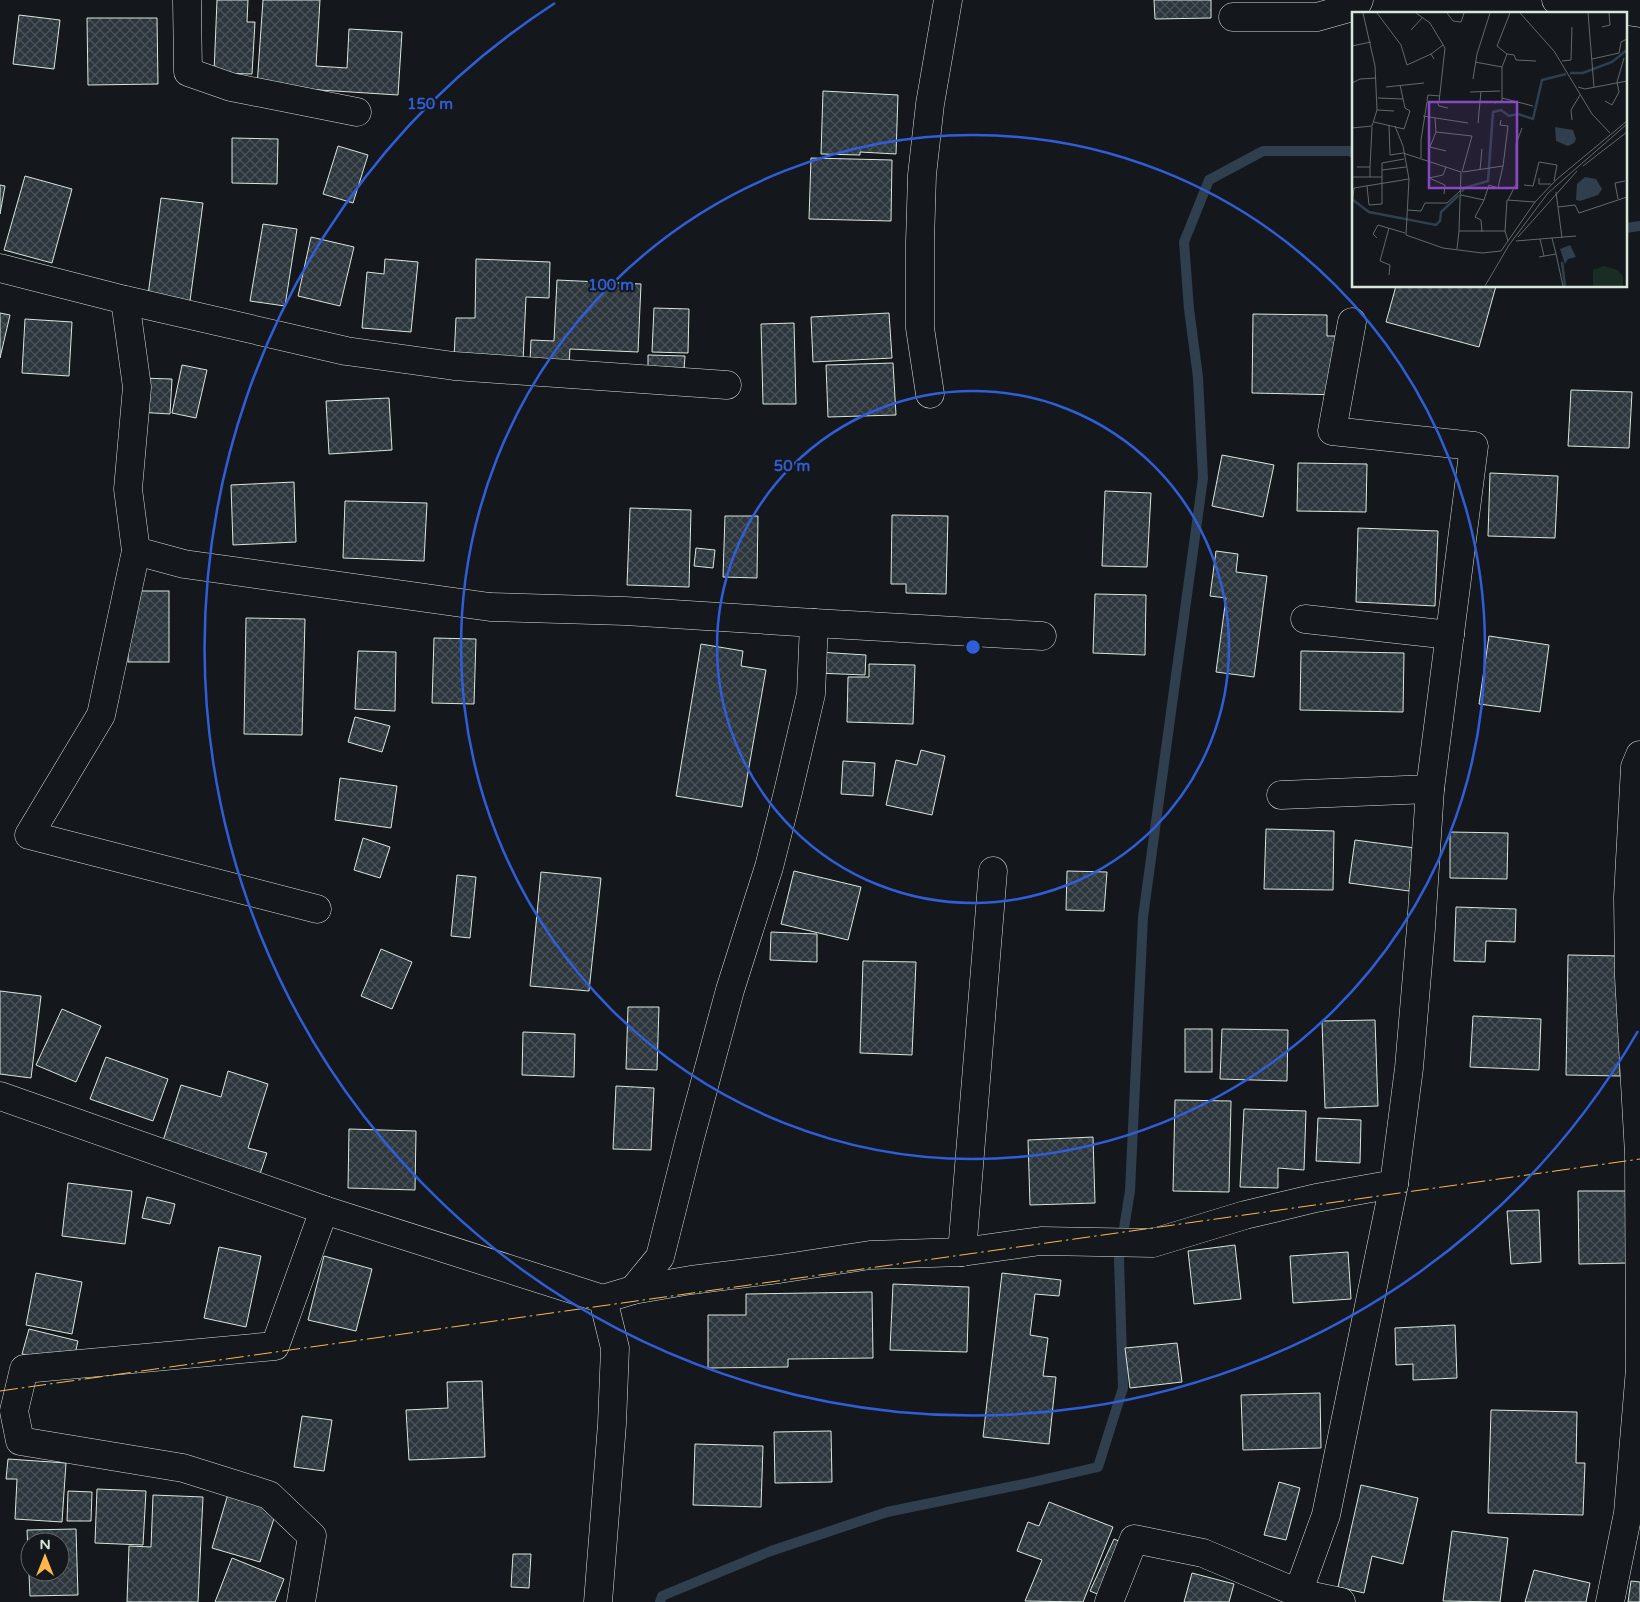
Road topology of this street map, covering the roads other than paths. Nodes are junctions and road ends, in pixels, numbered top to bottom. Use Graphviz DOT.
graph roads {
  1 [pos="187,0"];
  2 [pos="948,0"];
  3 [pos="1359,0"];
  4 [pos="1556,0"];
  5 [pos="1640,13"];
  6 [pos="1233,17"];
  7 [pos="357,112"];
  8 [pos="0,268"];
  9 [pos="125,300"];
  10 [pos="1352,322"];
  11 [pos="726,385"];
  12 [pos="930,394"];
  13 [pos="136,551"];
  14 [pos="1305,619"];
  15 [pos="814,623"];
  16 [pos="1450,635"];
  17 [pos="1042,636"];
  18 [pos="1640,754"];
  19 [pos="1430,789"];
  20 [pos="1281,796"];
  21 [pos="994,871"];
  22 [pos="317,909"];
  23 [pos="0,1096"];
  24 [pos="1640,1154"];
  25 [pos="1394,1184"];
  26 [pos="324,1210"];
  27 [pos="962,1252"];
  28 [pos="633,1290"];
  29 [pos="603,1299"];
  30 [pos="1298,1593"];
  31 [pos="301,1602"];
  32 [pos="598,1602"];
  33 [pos="1110,1602"];
  34 [pos="1341,1602"];
  35 [pos="1610,1602"];
  1 -- 7 [label="street"];
  2 -- 12 [label="street"];
  3 -- 6 [label="street"];
  4 -- 5 [label="street"];
  8 -- 9 [label="street"];
  9 -- 11 [label="street"];
  9 -- 13 [label="street"];
  10 -- 16 [label="street"];
  13 -- 15 [label="street"];
  13 -- 22 [label="street"];
  14 -- 16 [label="street"];
  15 -- 17 [label="street"];
  15 -- 28 [label="street"];
  16 -- 19 [label="street"];
  18 -- 24 [label="street"];
  19 -- 20 [label="street"];
  19 -- 25 [label="street"];
  21 -- 27 [label="street"];
  23 -- 26 [label="street"];
  24 -- 35 [label="street"];
  25 -- 27 [label="street"];
  25 -- 30 [label="street"];
  26 -- 29 [label="street"];
  26 -- 31 [label="street"];
  27 -- 28 [label="street"];
  28 -- 29 [label="street"];
  29 -- 32 [label="street"];
  30 -- 33 [label="street"];
  30 -- 34 [label="street"];
}
